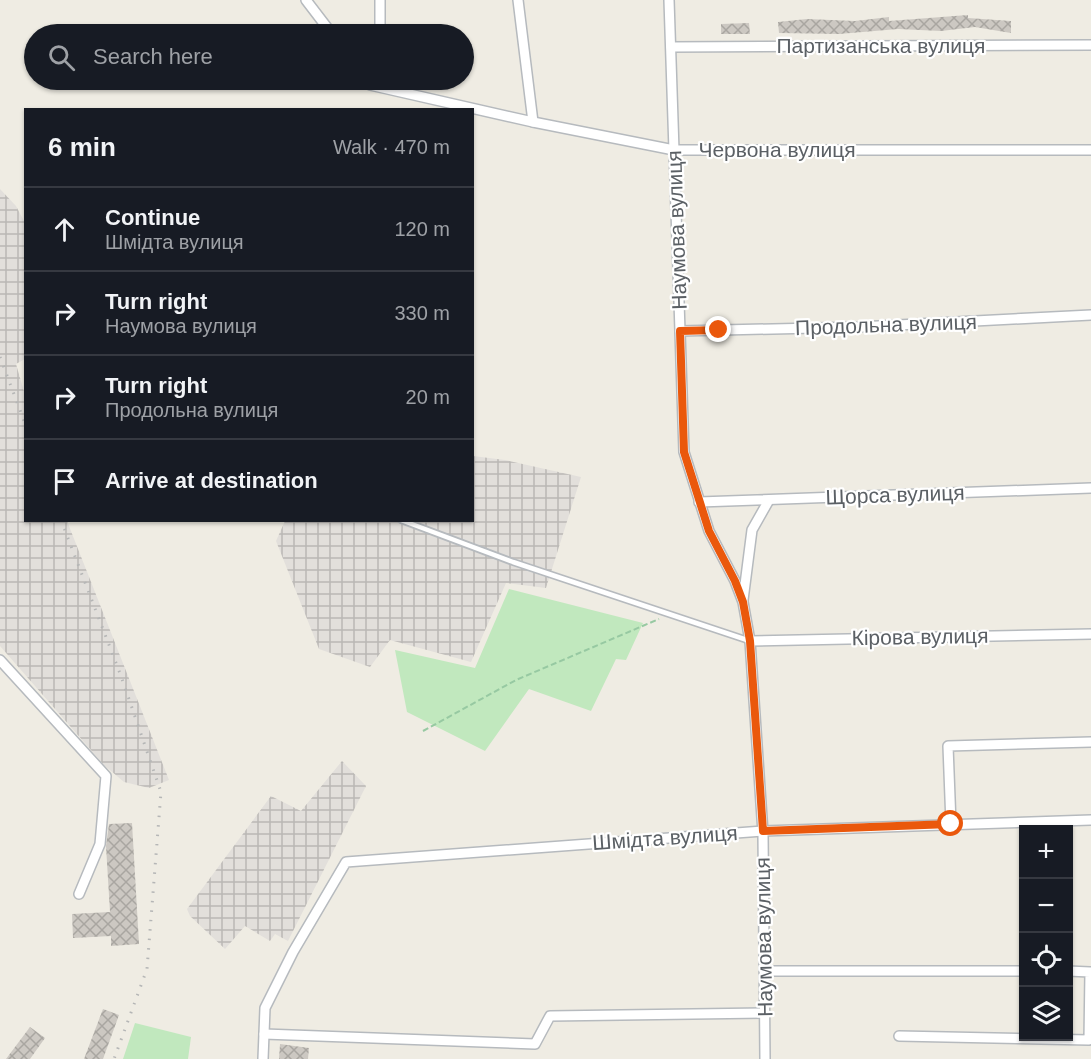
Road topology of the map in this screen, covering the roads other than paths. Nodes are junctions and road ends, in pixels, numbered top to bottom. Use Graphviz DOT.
graph roads {
  1 [pos="306,0"];
  2 [pos="380,0"];
  3 [pos="518,0"];
  4 [pos="669,0"];
  5 [pos="324,24"];
  6 [pos="380,24"];
  7 [pos="1091,45"];
  8 [pos="671,47"];
  9 [pos="407,90"];
  10 [pos="533,122"];
  11 [pos="674,150"];
  12 [pos="1091,150"];
  13 [pos="1091,315"];
  14 [pos="680,331"];
  15 [pos="1091,488"];
  16 [pos="770,500"];
  17 [pos="699,502"];
  18 [pos="407,522"];
  19 [pos="743,602"];
  20 [pos="1091,634"];
  21 [pos="750,641"];
  22 [pos="0,660"];
  23 [pos="1091,742"];
  24 [pos="1091,820"];
  25 [pos="951,824"];
  26 [pos="763,831"];
  27 [pos="79,894"];
  28 [pos="765,971"];
  29 [pos="1019,971"];
  30 [pos="1073,972"];
  31 [pos="765,1013"];
  32 [pos="264,1034"];
  33 [pos="899,1036"];
  34 [pos="263,1059"];
  35 [pos="765,1059"];
  1 -- 5 [label="street"];
  2 -- 6 [label="street"];
  3 -- 10 [label="street"];
  4 -- 8 [label="street, Наумова вулиця"];
  7 -- 8 [label="street, Партизанська вулиця"];
  8 -- 11 [label="street, Наумова вулиця"];
  9 -- 10 [label="street, Червона вулиця"];
  10 -- 11 [label="street, Червона вулиця"];
  11 -- 12 [label="street, Червона вулиця"];
  11 -- 14 [label="street, Наумова вулиця"];
  13 -- 14 [label="street, Продольна вулиця"];
  14 -- 17 [label="street, Наумова вулиця"];
  15 -- 16 [label="street, Щорса вулиця"];
  16 -- 17 [label="street, Щорса вулиця"];
  16 -- 19 [label="street"];
  17 -- 19 [label="street, Наумова вулиця"];
  18 -- 21 [label="lane"];
  19 -- 21 [label="street, Наумова вулиця"];
  20 -- 21 [label="street, Кірова вулиця"];
  21 -- 26 [label="street, Наумова вулиця"];
  22 -- 27 [label="street"];
  23 -- 25 [label="street"];
  24 -- 25 [label="street, Шмідта вулиця"];
  25 -- 26 [label="street, Шмідта вулиця"];
  26 -- 28 [label="street, Наумова вулиця"];
  26 -- 32 [label="street, Шмідта вулиця"];
  28 -- 29 [label="street"];
  28 -- 31 [label="street, Наумова вулиця"];
  30 -- 33 [label="street"];
  31 -- 32 [label="street"];
  31 -- 35 [label="street, Наумова вулиця"];
  32 -- 34 [label="street"];
}
